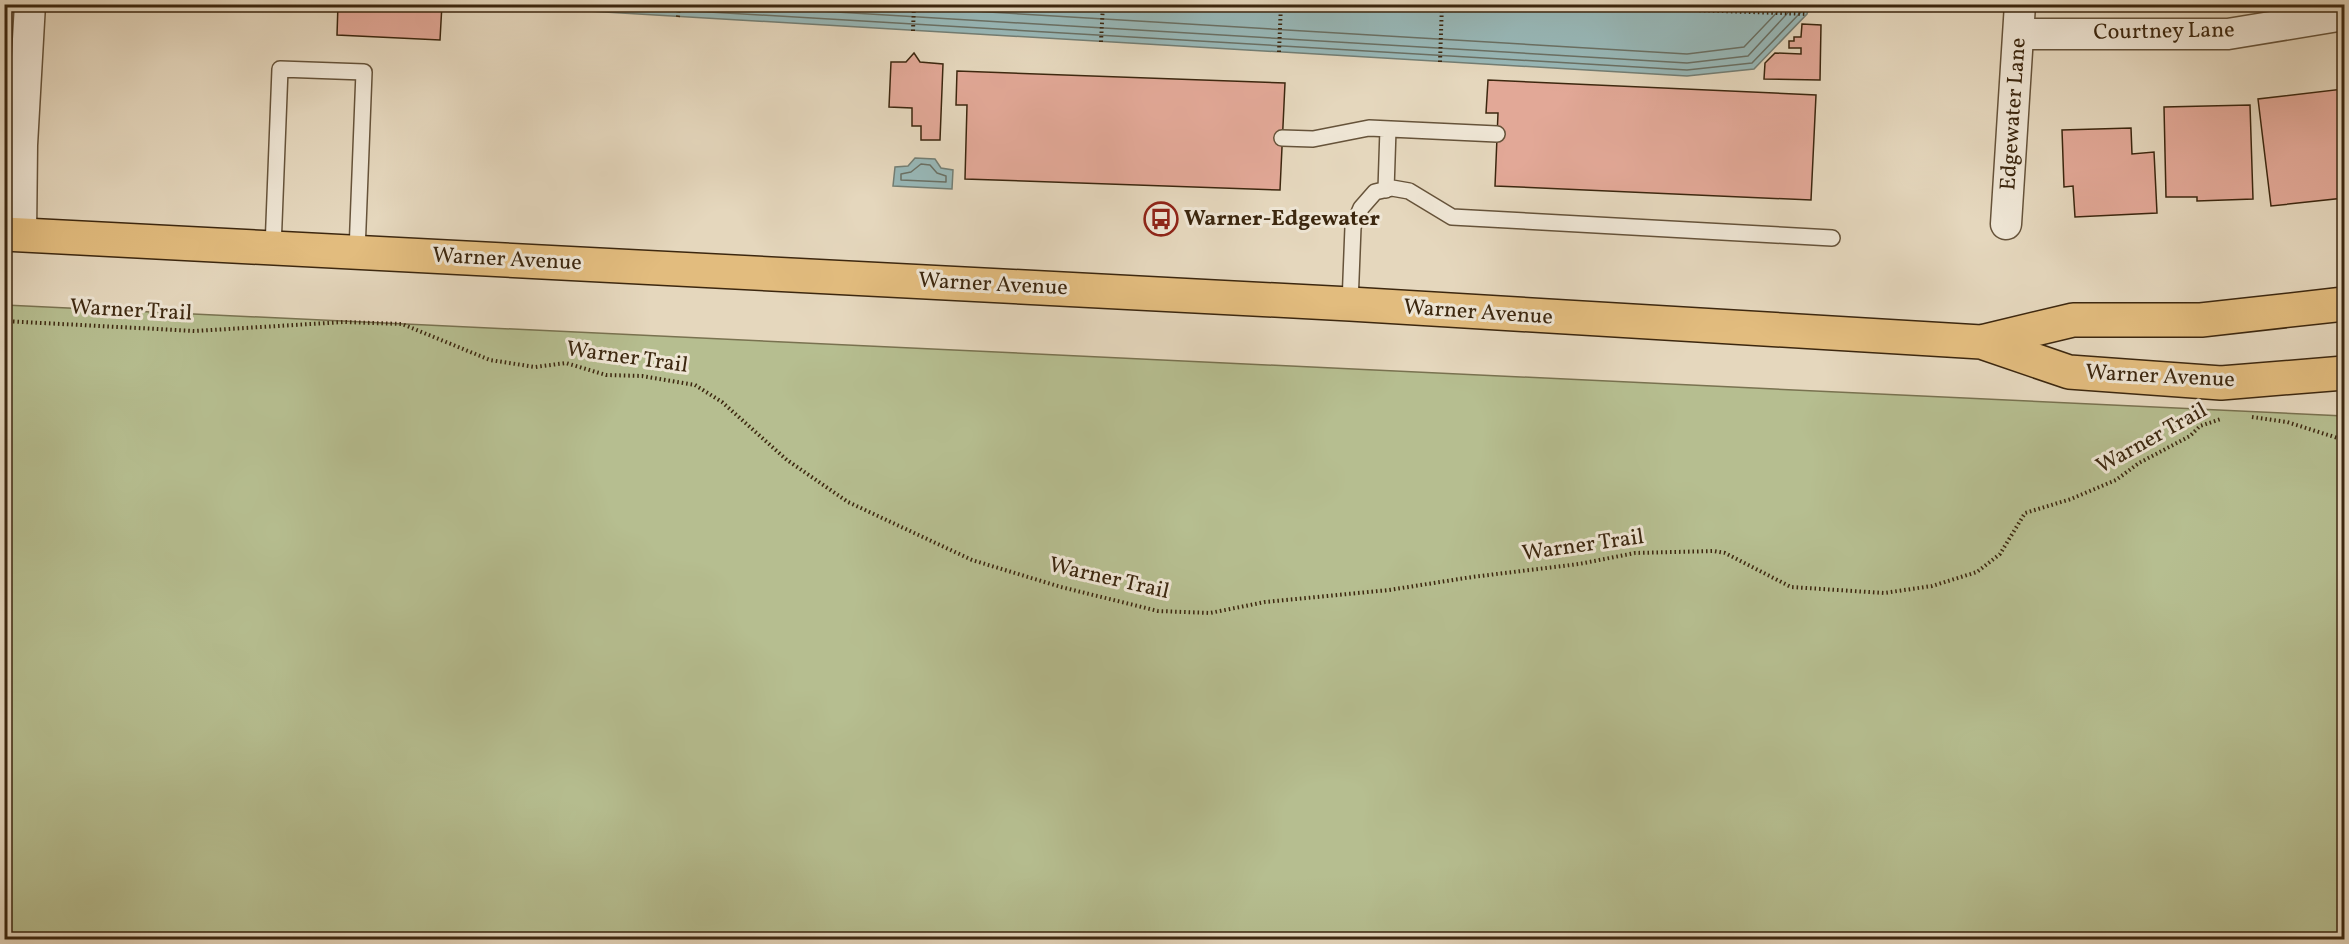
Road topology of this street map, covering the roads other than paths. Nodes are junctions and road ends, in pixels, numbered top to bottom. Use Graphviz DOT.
graph roads {
  1 [pos="30,4"];
  2 [pos="2020,4"];
  3 [pos="2344,15"];
  4 [pos="2019,34"];
  5 [pos="1388,129"];
  6 [pos="1497,134"];
  7 [pos="1282,138"];
  8 [pos="13,144"];
  9 [pos="1386,190"];
  10 [pos="2006,224"];
  11 [pos="13,235"];
  12 [pos="1832,238"];
  13 [pos="273,248"];
  14 [pos="357,252"];
  15 [pos="1350,304"];
  16 [pos="2344,304"];
  17 [pos="1981,342"];
  18 [pos="2344,373"];
  1 -- 8 [label="street"];
  2 -- 4 [label="street, Edgewater Lane"];
  3 -- 4 [label="street, Courtney Lane"];
  4 -- 10 [label="street, Edgewater Lane"];
  5 -- 6 [label="lane"];
  5 -- 7 [label="lane"];
  5 -- 9 [label="lane"];
  8 -- 11 [label="street"];
  9 -- 12 [label="lane"];
  9 -- 15 [label="lane"];
  11 -- 13 [label="main road, Warner Avenue"];
  13 -- 14 [label="main road, Warner Avenue"];
  13 -- 14 [label="lane"];
  14 -- 15 [label="main road, Warner Avenue"];
  15 -- 17 [label="main road, Warner Avenue"];
  16 -- 17 [label="main road, Warner Avenue"];
  17 -- 18 [label="main road, Warner Avenue"];
}
